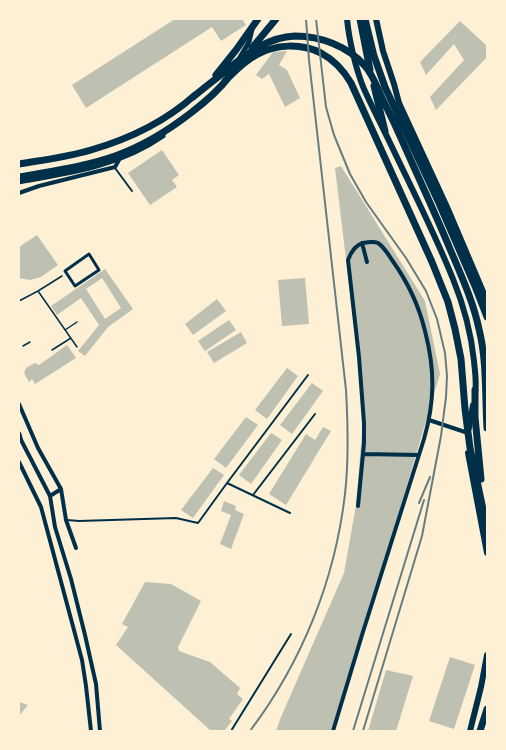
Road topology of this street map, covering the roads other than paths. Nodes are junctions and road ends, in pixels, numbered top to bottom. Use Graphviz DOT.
graph roads {
  1 [pos="254,19"];
  2 [pos="258,19"];
  3 [pos="276,19"];
  4 [pos="347,19"];
  5 [pos="360,19"];
  6 [pos="365,19"];
  7 [pos="376,19"];
  8 [pos="226,81"];
  9 [pos="193,97"];
  10 [pos="385,131"];
  11 [pos="119,160"];
  12 [pos="19,164"];
  13 [pos="115,166"];
  14 [pos="19,177"];
  15 [pos="19,182"];
  16 [pos="132,191"];
  17 [pos="19,193"];
  18 [pos="362,243"];
  19 [pos="367,262"];
  20 [pos="67,274"];
  21 [pos="487,300"];
  22 [pos="487,317"];
  23 [pos="308,375"];
  24 [pos="475,390"];
  25 [pos="19,404"];
  26 [pos="315,414"];
  27 [pos="429,420"];
  28 [pos="487,428"];
  29 [pos="468,433"];
  30 [pos="19,436"];
  31 [pos="363,454"];
  32 [pos="419,455"];
  33 [pos="19,462"];
  34 [pos="227,483"];
  35 [pos="61,489"];
  36 [pos="254,495"];
  37 [pos="50,496"];
  38 [pos="358,506"];
  39 [pos="290,512"];
  40 [pos="66,520"];
  41 [pos="487,521"];
  42 [pos="487,528"];
  43 [pos="76,548"];
  44 [pos="487,554"];
  45 [pos="69,572"];
  46 [pos="59,575"];
  47 [pos="291,634"];
  48 [pos="487,654"];
  49 [pos="487,709"];
  50 [pos="91,731"];
  51 [pos="100,731"];
  52 [pos="232,731"];
  53 [pos="333,731"];
  54 [pos="470,731"];
  55 [pos="480,731"];
  1 -- 11 [label="street"];
  2 -- 9 [label="highway"];
  3 -- 8 [label="highway"];
  4 -- 10 [label="main road"];
  5 -- 10 [label="highway"];
  6 -- 22 [label="highway"];
  7 -- 21 [label="main road"];
  8 -- 14 [label="highway"];
  8 -- 42 [label="highway"];
  9 -- 12 [label="highway"];
  9 -- 28 [label="highway"];
  10 -- 24 [label="main road"];
  11 -- 13 [label="street"];
  11 -- 15 [label="street"];
  13 -- 16 [label="lane"];
  13 -- 17 [label="street"];
  18 -- 19 [label="street"];
  18 -- 27 [label="street"];
  18 -- 31 [label="street"];
  20 -- 20 [label="street"];
  23 -- 34 [label="lane"];
  24 -- 29 [label="main road"];
  24 -- 41 [label="highway"];
  25 -- 35 [label="street"];
  26 -- 36 [label="lane"];
  27 -- 29 [label="street"];
  27 -- 32 [label="street"];
  29 -- 44 [label="main road"];
  30 -- 37 [label="street"];
  31 -- 32 [label="street"];
  31 -- 38 [label="street"];
  32 -- 53 [label="street"];
  33 -- 46 [label="street"];
  34 -- 36 [label="lane"];
  34 -- 40 [label="lane"];
  35 -- 37 [label="street"];
  35 -- 40 [label="street"];
  36 -- 39 [label="lane"];
  37 -- 45 [label="street"];
  40 -- 43 [label="street"];
  45 -- 46 [label="street"];
  45 -- 51 [label="street"];
  46 -- 50 [label="street"];
  47 -- 52 [label="lane"];
  48 -- 54 [label="main road"];
  49 -- 55 [label="highway"];
}
